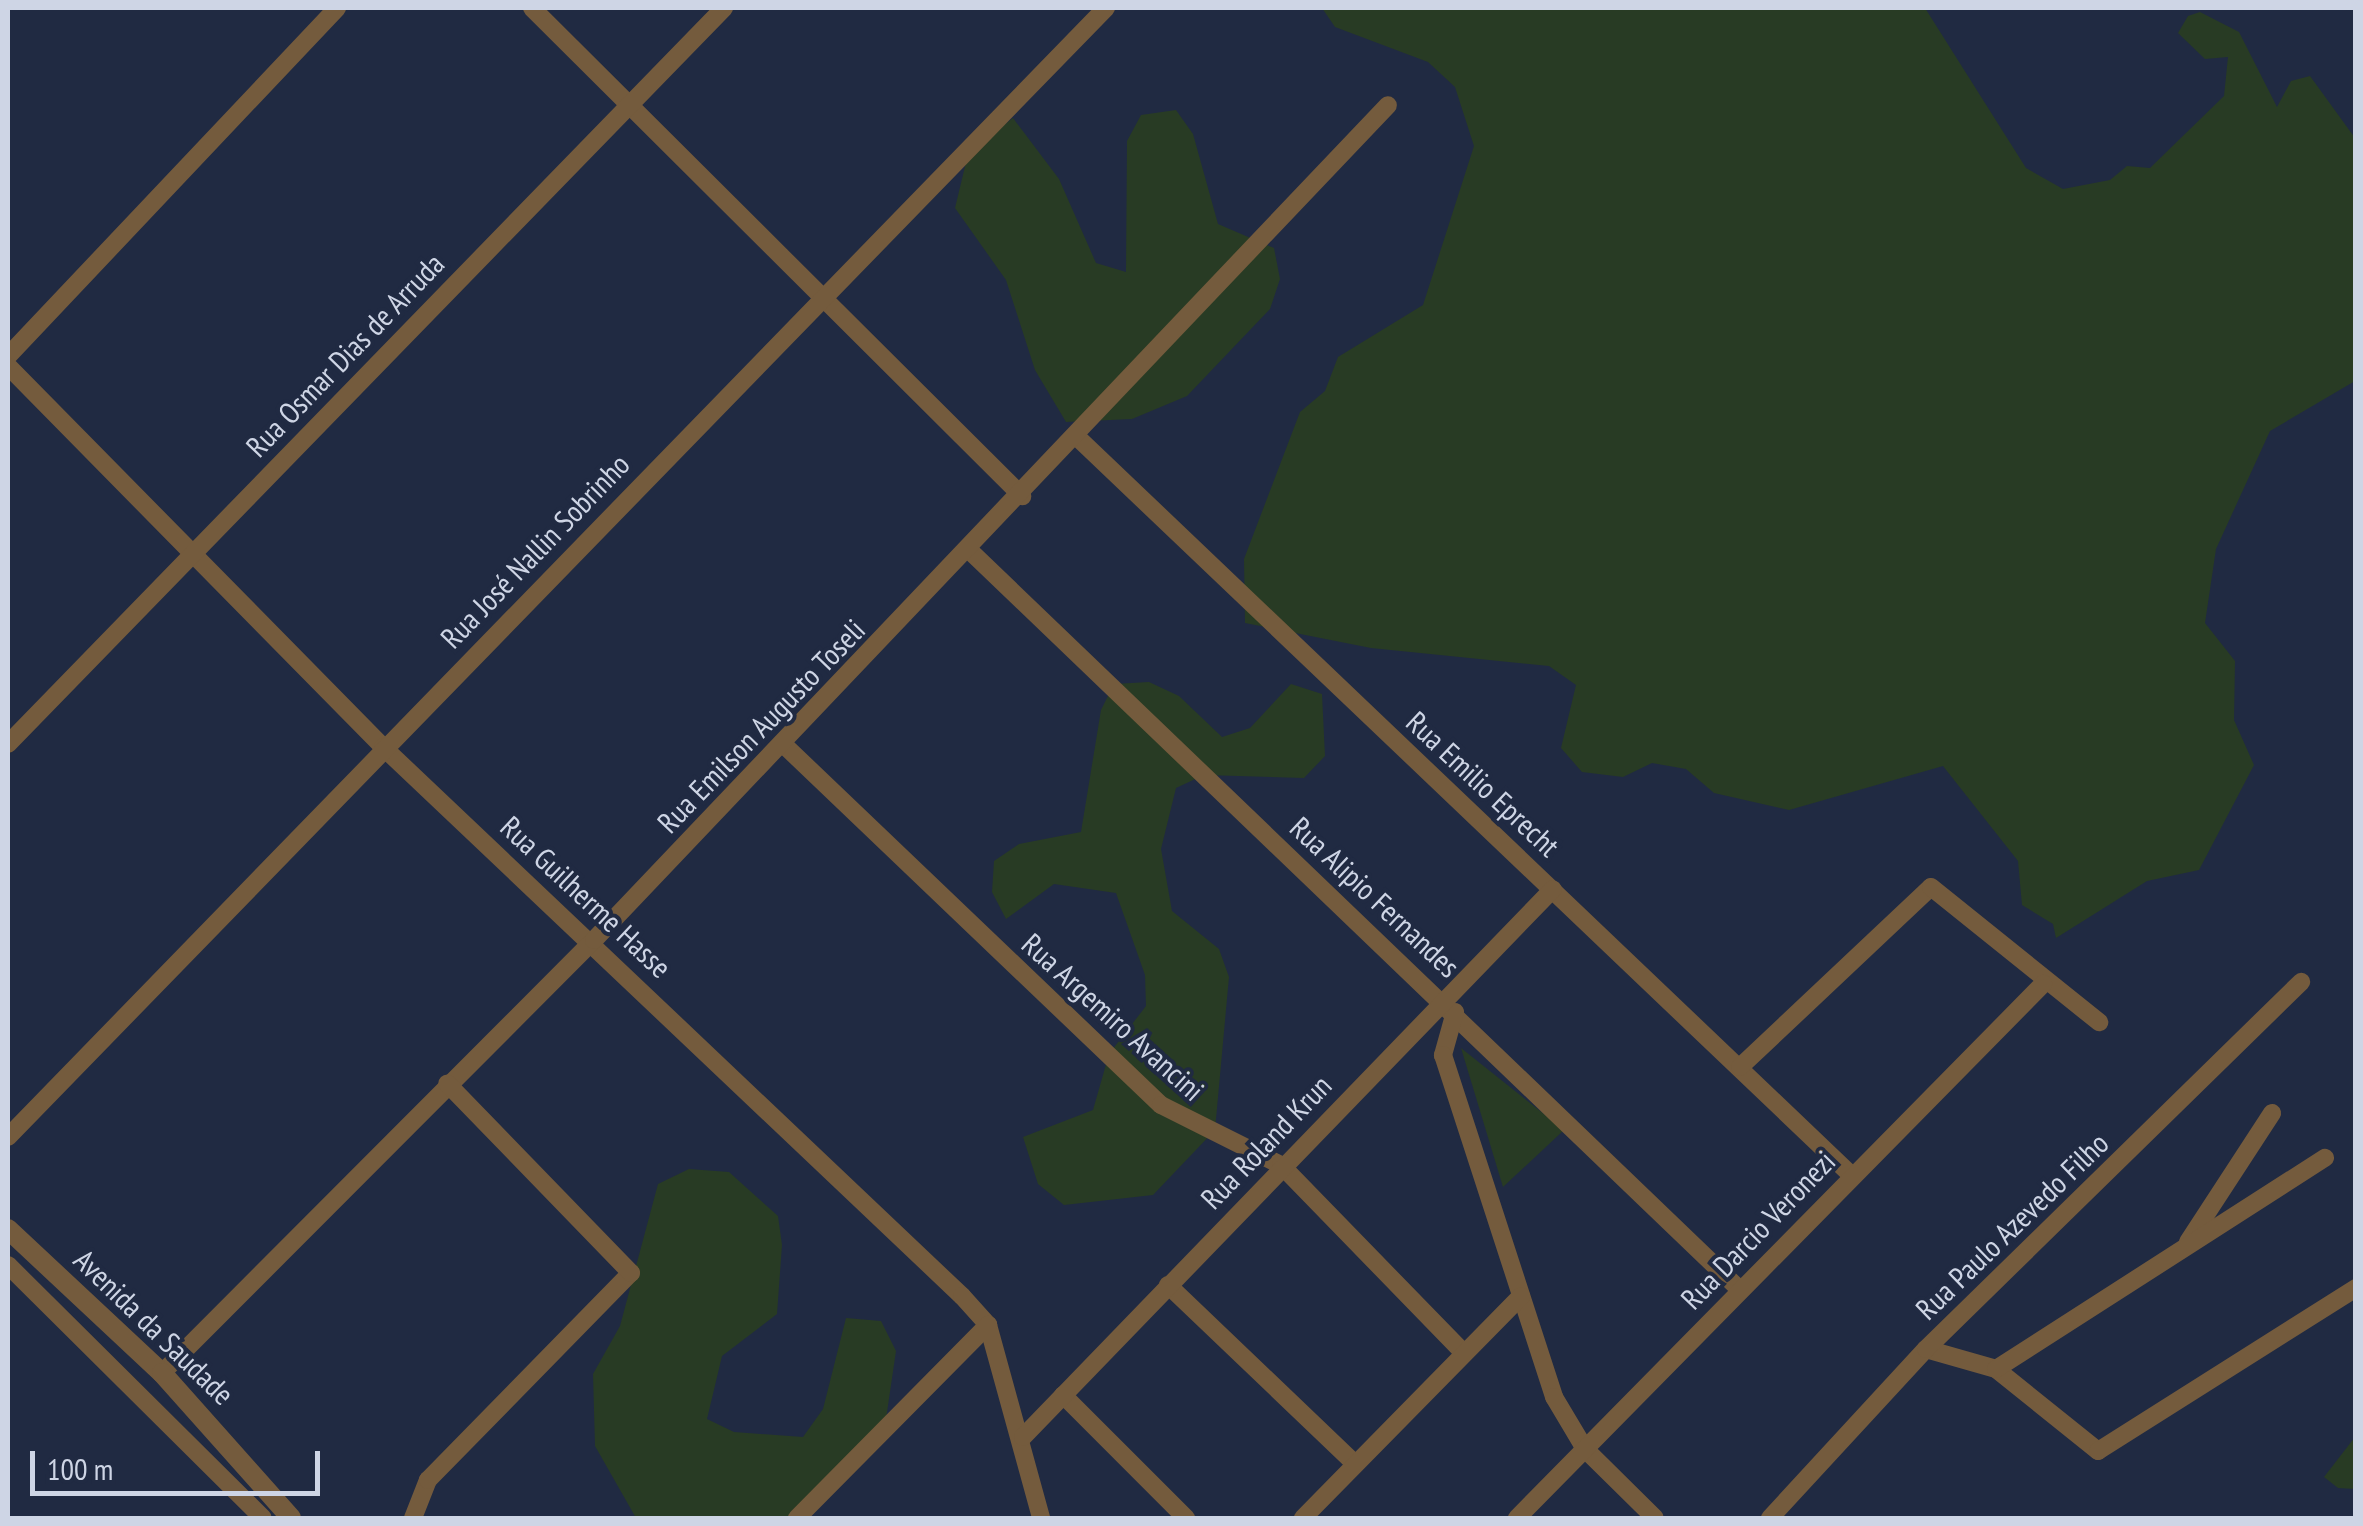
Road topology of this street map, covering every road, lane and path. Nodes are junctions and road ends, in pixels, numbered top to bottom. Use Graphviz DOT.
graph roads {
  1 [pos="337,8"];
  2 [pos="532,8"];
  3 [pos="724,8"];
  4 [pos="1106,8"];
  5 [pos="629,102"];
  6 [pos="1388,105"];
  7 [pos="818,301"];
  8 [pos="8,356"];
  9 [pos="8,366"];
  10 [pos="1077,437"];
  11 [pos="1022,496"];
  12 [pos="969,550"];
  13 [pos="190,555"];
  14 [pos="8,744"];
  15 [pos="782,744"];
  16 [pos="383,747"];
  17 [pos="1554,888"];
  18 [pos="594,940"];
  19 [pos="2302,982"];
  20 [pos="2043,984"];
  21 [pos="1449,1006"];
  22 [pos="2098,1022"];
  23 [pos="1740,1068"];
  24 [pos="447,1083"];
  25 [pos="2272,1113"];
  26 [pos="8,1137"];
  27 [pos="2325,1158"];
  28 [pos="1281,1165"];
  29 [pos="1850,1174"];
  30 [pos="8,1229"];
  31 [pos="2186,1245"];
  32 [pos="8,1265"];
  33 [pos="1168,1285"];
  34 [pos="2356,1288"];
  35 [pos="1739,1289"];
  36 [pos="1521,1296"];
  37 [pos="988,1325"];
  38 [pos="1926,1349"];
  39 [pos="1462,1351"];
  40 [pos="1996,1369"];
  41 [pos="162,1373"];
  42 [pos="1063,1396"];
  43 [pos="1023,1437"];
  44 [pos="1585,1449"];
  45 [pos="1355,1464"];
  46 [pos="1037,1515"];
  47 [pos="263,1518"];
  48 [pos="291,1518"];
  49 [pos="413,1518"];
  50 [pos="797,1518"];
  51 [pos="1186,1518"];
  52 [pos="1303,1518"];
  53 [pos="1516,1518"];
  54 [pos="1655,1518"];
  55 [pos="1770,1518"];
  1 -- 8 [label="street"];
  2 -- 5 [label="street"];
  3 -- 5 [label="street, Rua Osmar Dias de Arruda"];
  4 -- 7 [label="street, Rua José Nallin Sobrinho"];
  5 -- 7 [label="street"];
  5 -- 13 [label="street, Rua Osmar Dias de Arruda"];
  6 -- 10 [label="street, Rua Emilson Augusto Toseli"];
  7 -- 11 [label="street"];
  7 -- 16 [label="street, Rua José Nallin Sobrinho"];
  9 -- 13 [label="street, Rua Guilherme Hasse"];
  10 -- 11 [label="street, Rua Emilson Augusto Toseli"];
  10 -- 17 [label="street, Rua Emilio Eprecht"];
  11 -- 12 [label="street, Rua Emilson Augusto Toseli"];
  12 -- 15 [label="street, Rua Emilson Augusto Toseli"];
  12 -- 21 [label="street, Rua Alipio Fernandes"];
  13 -- 14 [label="street, Rua Osmar Dias de Arruda"];
  13 -- 16 [label="street, Rua Guilherme Hasse"];
  15 -- 18 [label="street, Rua Emilson Augusto Toseli"];
  15 -- 28 [label="street, Rua Argemiro Avancini"];
  16 -- 18 [label="street, Rua Guilherme Hasse"];
  16 -- 26 [label="street, Rua José Nallin Sobrinho"];
  17 -- 21 [label="street, Rua Roland Krun"];
  17 -- 23 [label="street, Rua Emilio Eprecht"];
  18 -- 24 [label="street, Rua Emilson Augusto Toseli"];
  18 -- 37 [label="street, Rua Guilherme Hasse"];
  19 -- 38 [label="street, Rua Paulo Azevedo Filho"];
  20 -- 22 [label="street"];
  20 -- 23 [label="street"];
  20 -- 29 [label="street, Rua Darcio Veronezi"];
  21 -- 28 [label="street, Rua Roland Krun"];
  21 -- 35 [label="street, Rua Alipio Fernandes"];
  21 -- 36 [label="street"];
  23 -- 29 [label="street, Rua Emilio Eprecht"];
  24 -- 41 [label="street, Rua Emilson Augusto Toseli"];
  24 -- 49 [label="street"];
  25 -- 31 [label="street"];
  27 -- 31 [label="street"];
  28 -- 33 [label="street, Rua Roland Krun"];
  28 -- 39 [label="street, Rua Argemiro Avancini"];
  29 -- 35 [label="street, Rua Darcio Veronezi"];
  30 -- 41 [label="street, Avenida da Saudade"];
  31 -- 40 [label="street"];
  32 -- 47 [label="street"];
  33 -- 42 [label="street, Rua Roland Krun"];
  33 -- 45 [label="street"];
  34 -- 40 [label="street"];
  35 -- 44 [label="street, Rua Darcio Veronezi"];
  36 -- 39 [label="street"];
  36 -- 44 [label="street"];
  37 -- 43 [label="street, Rua Guilherme Hasse"];
  37 -- 50 [label="street"];
  38 -- 40 [label="street"];
  38 -- 55 [label="street, Rua Paulo Azevedo Filho"];
  39 -- 45 [label="street"];
  41 -- 48 [label="street, Avenida da Saudade"];
  42 -- 43 [label="street, Rua Roland Krun"];
  42 -- 51 [label="street"];
  43 -- 46 [label="street, Rua Guilherme Hasse"];
  44 -- 53 [label="street, Rua Darcio Veronezi"];
  44 -- 54 [label="street"];
  45 -- 52 [label="street"];
}
